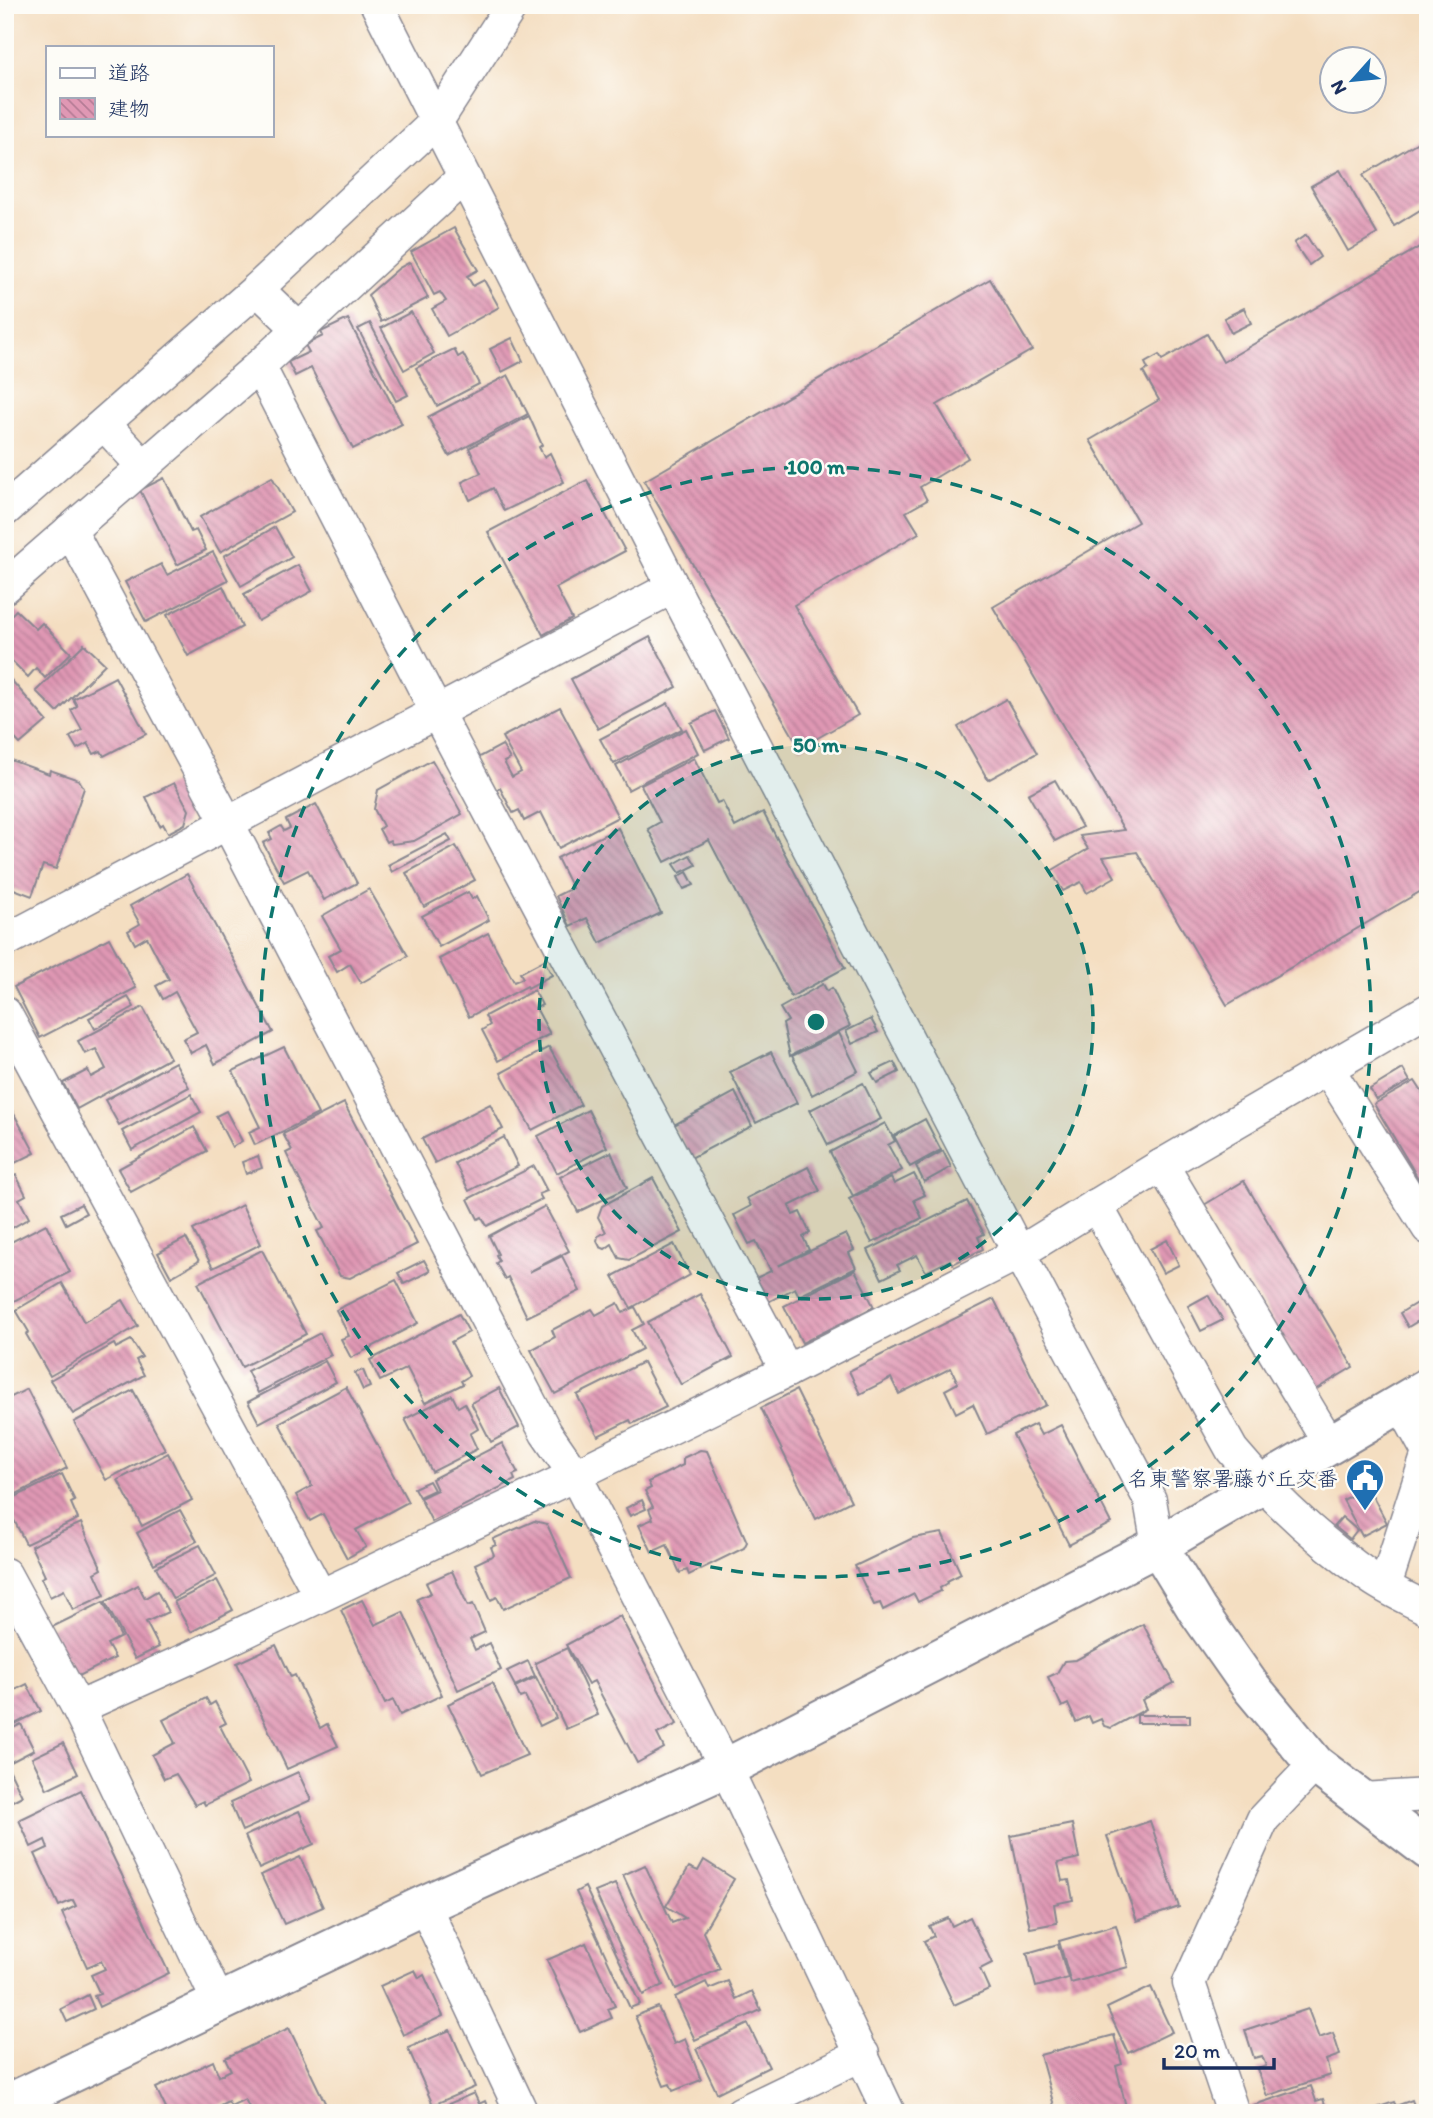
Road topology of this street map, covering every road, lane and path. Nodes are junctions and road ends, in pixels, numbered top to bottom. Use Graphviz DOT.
graph roads {
  1 [pos="377,5"];
  2 [pos="512,5"];
  3 [pos="437,121"];
  4 [pos="464,177"];
  5 [pos="257,289"];
  6 [pos="299,329"];
  7 [pos="259,366"];
  8 [pos="104,424"];
  9 [pos="143,466"];
  10 [pos="5,510"];
  11 [pos="69,530"];
  12 [pos="5,587"];
  13 [pos="673,587"];
  14 [pos="437,713"];
  15 [pos="227,822"];
  16 [pos="5,941"];
  17 [pos="1428,1010"];
  18 [pos="5,1013"];
  19 [pos="1328,1069"];
  20 [pos="1162,1165"];
  21 [pos="1096,1205"];
  22 [pos="1428,1228"];
  23 [pos="1019,1253"];
  24 [pos="787,1371"];
  25 [pos="1414,1395"];
  26 [pos="1330,1445"];
  27 [pos="1428,1452"];
  28 [pos="575,1475"];
  29 [pos="1261,1485"];
  30 [pos="1157,1546"];
  31 [pos="5,1574"];
  32 [pos="1385,1586"];
  33 [pos="320,1595"];
  34 [pos="1428,1609"];
  35 [pos="78,1708"];
  36 [pos="1315,1764"];
  37 [pos="726,1768"];
  38 [pos="1428,1795"];
  39 [pos="1362,1799"];
  40 [pos="1428,1850"];
  41 [pos="424,1905"];
  42 [pos="219,2003"];
  43 [pos="863,2054"];
  44 [pos="5,2105"];
  45 [pos="522,2113"];
  46 [pos="741,2113"];
  47 [pos="889,2113"];
  48 [pos="1233,2113"];
  1 -- 3 [label="street"];
  2 -- 3 [label="street"];
  3 -- 4 [label="street"];
  3 -- 5 [label="street"];
  4 -- 6 [label="street"];
  4 -- 13 [label="street"];
  5 -- 6 [label="street"];
  5 -- 8 [label="street"];
  6 -- 7 [label="street"];
  7 -- 9 [label="street"];
  7 -- 14 [label="street"];
  8 -- 9 [label="street"];
  8 -- 10 [label="street"];
  9 -- 11 [label="street"];
  11 -- 12 [label="street"];
  11 -- 15 [label="street"];
  13 -- 14 [label="street"];
  13 -- 23 [label="street"];
  14 -- 15 [label="street"];
  14 -- 24 [label="street"];
  15 -- 16 [label="street"];
  15 -- 28 [label="street"];
  17 -- 19 [label="street"];
  18 -- 33 [label="street"];
  19 -- 20 [label="street"];
  19 -- 22 [label="street"];
  20 -- 21 [label="street"];
  20 -- 26 [label="street"];
  21 -- 23 [label="street"];
  21 -- 29 [label="street"];
  23 -- 24 [label="street"];
  23 -- 30 [label="street"];
  24 -- 28 [label="street"];
  25 -- 26 [label="street"];
  25 -- 27 [label="street"];
  26 -- 29 [label="street"];
  27 -- 32 [label="street"];
  28 -- 33 [label="street"];
  28 -- 37 [label="street"];
  29 -- 30 [label="street"];
  29 -- 32 [label="street"];
  30 -- 36 [label="street"];
  30 -- 37 [label="street"];
  31 -- 35 [label="street"];
  32 -- 34 [label="street"];
  33 -- 35 [label="street"];
  35 -- 42 [label="street"];
  36 -- 39 [label="street"];
  36 -- 48 [label="street"];
  37 -- 41 [label="street"];
  37 -- 43 [label="street"];
  38 -- 39 [label="street"];
  39 -- 40 [label="street"];
  41 -- 42 [label="street"];
  41 -- 45 [label="street"];
  42 -- 44 [label="street"];
  43 -- 46 [label="street"];
  43 -- 47 [label="street"];
}
